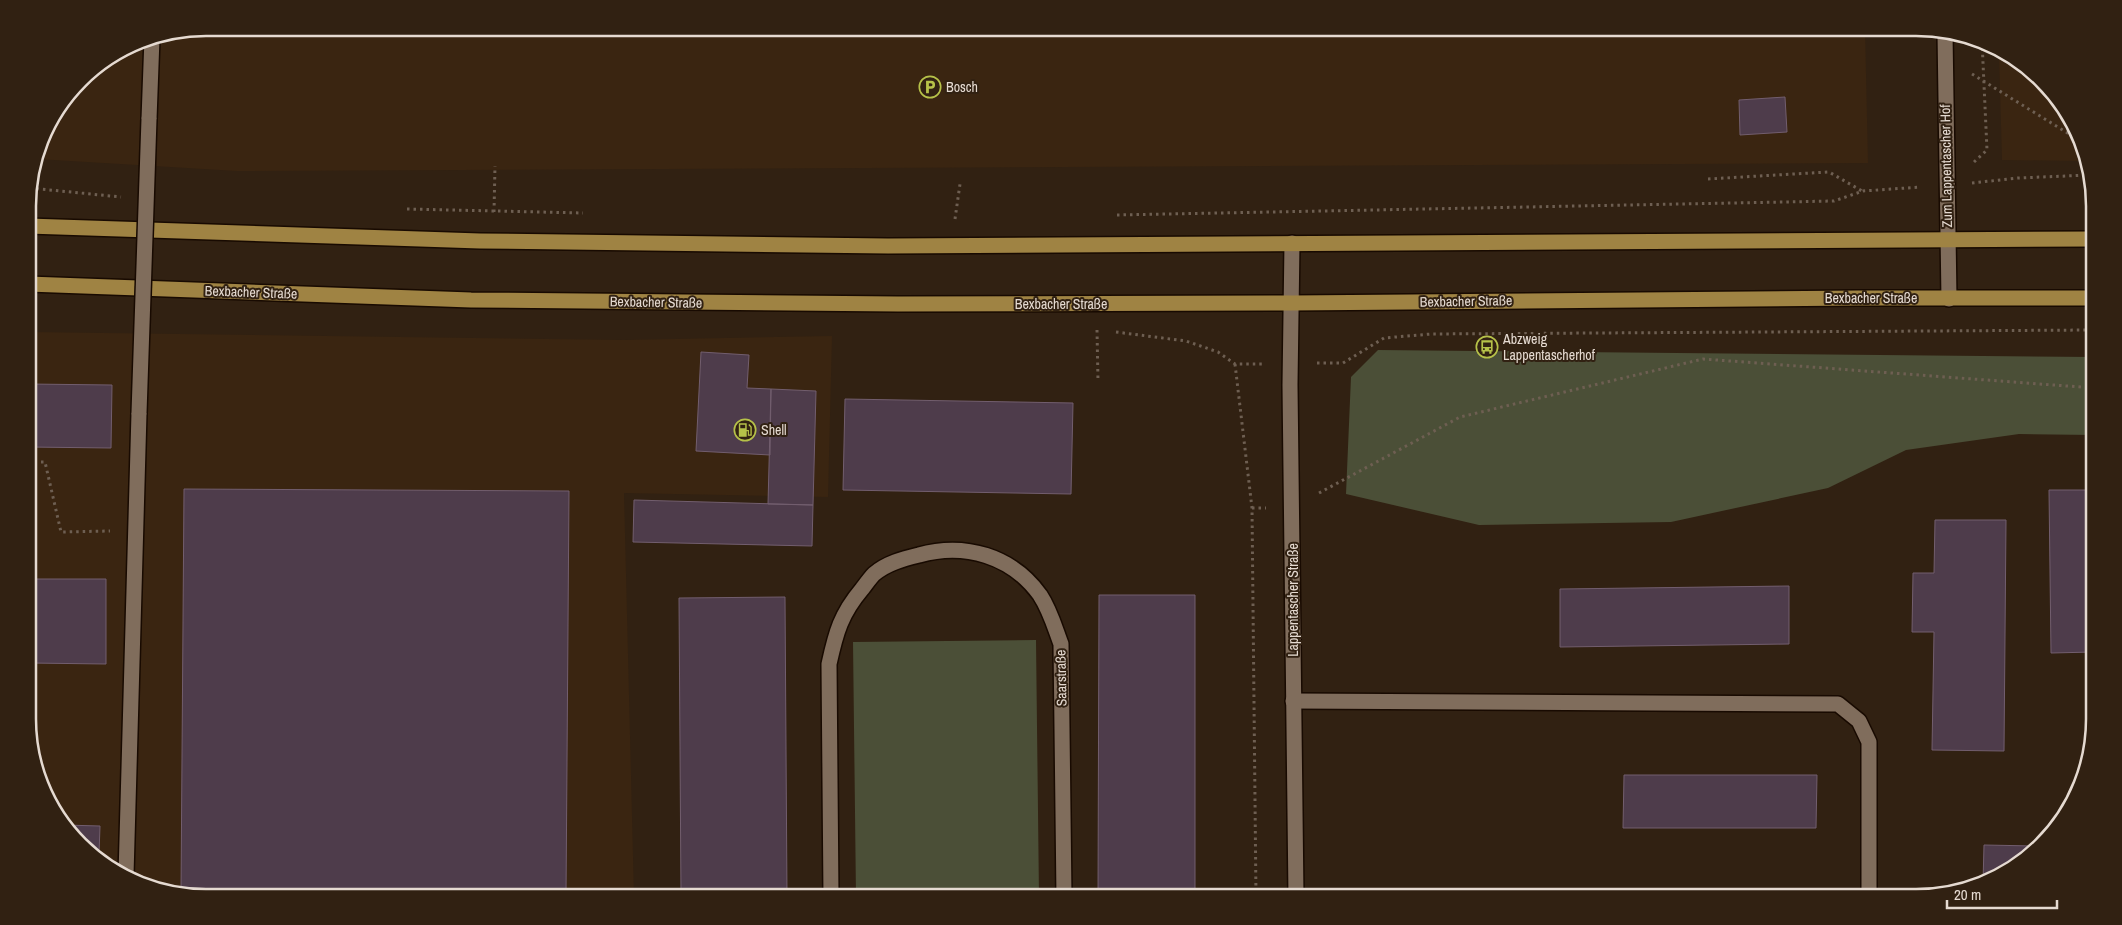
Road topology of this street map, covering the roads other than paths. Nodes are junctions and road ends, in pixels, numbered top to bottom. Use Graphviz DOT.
graph roads {
  1 [pos="1944,39"];
  2 [pos="152,45"];
  3 [pos="37,226"];
  4 [pos="2086,239"];
  5 [pos="1947,242"];
  6 [pos="1292,243"];
  7 [pos="37,284"];
  8 [pos="2086,298"];
  9 [pos="1949,299"];
  10 [pos="1292,303"];
  11 [pos="1293,702"];
  12 [pos="126,868"];
  13 [pos="1296,888"];
  14 [pos="1869,888"];
  15 [pos="831,889"];
  16 [pos="1064,889"];
  1 -- 5 [label="street, Zum Lappentascher Hof"];
  2 -- 12 [label="street, bridge"];
  3 -- 6 [label="main road"];
  4 -- 5 [label="main road"];
  5 -- 6 [label="main road"];
  5 -- 9 [label="street, Zum Lappentascher Hof"];
  6 -- 10 [label="street, Lappentascher Straße"];
  7 -- 10 [label="main road, Bexbacher Straße"];
  8 -- 9 [label="main road, Bexbacher Straße"];
  9 -- 10 [label="main road, Bexbacher Straße"];
  10 -- 11 [label="street, Lappentascher Straße"];
  11 -- 13 [label="street, Lappentascher Straße"];
  11 -- 14 [label="street"];
  15 -- 16 [label="street, Saarstraße"];
}
